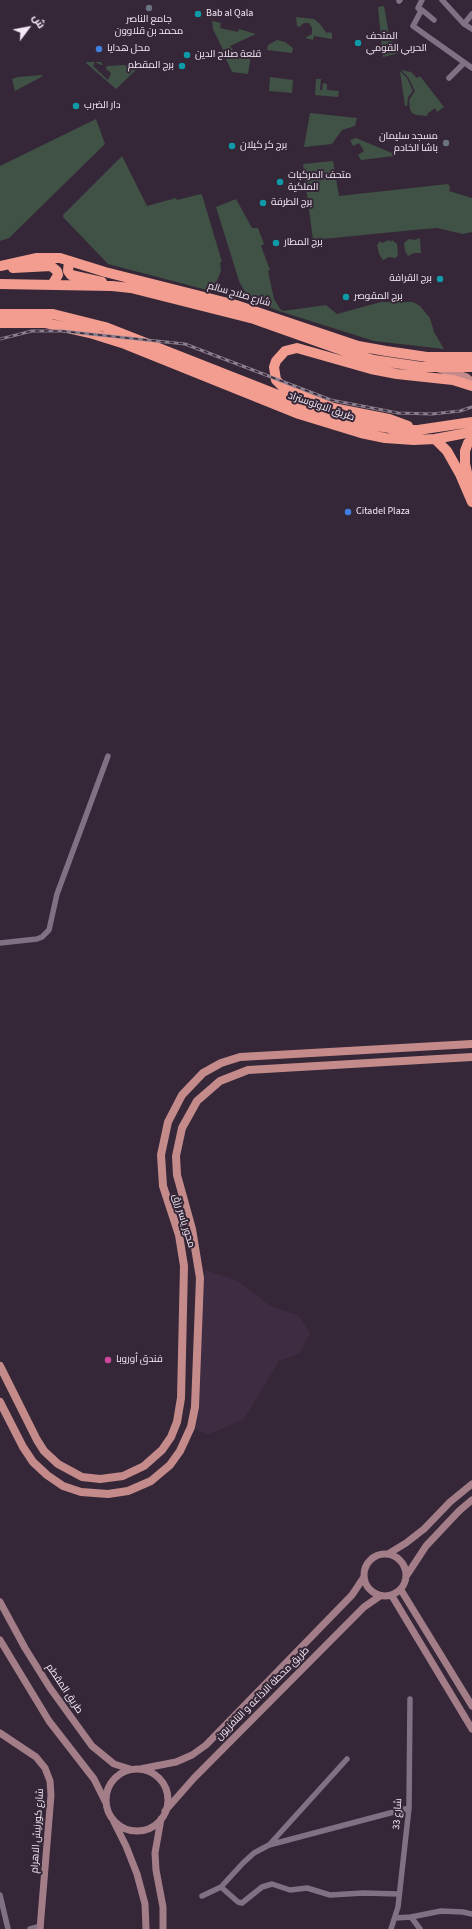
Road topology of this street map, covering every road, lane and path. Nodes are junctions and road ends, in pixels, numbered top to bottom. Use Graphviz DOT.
graph roads {
  1 [pos="422,0"];
  2 [pos="444,1"];
  3 [pos="421,11"];
  4 [pos="472,14"];
  5 [pos="434,20"];
  6 [pos="464,24"];
  7 [pos="472,29"];
  8 [pos="464,63"];
  9 [pos="472,68"];
  10 [pos="450,78"];
  11 [pos="69,261"];
  12 [pos="2,266"];
  13 [pos="0,284"];
  14 [pos="52,285"];
  15 [pos="112,286"];
  16 [pos="0,314"];
  17 [pos="0,323"];
  18 [pos="170,357"];
  19 [pos="472,357"];
  20 [pos="472,367"];
  21 [pos="435,368"];
  22 [pos="472,382"];
  23 [pos="472,386"];
  24 [pos="472,422"];
  25 [pos="418,430"];
  26 [pos="472,432"];
  27 [pos="435,439"];
  28 [pos="472,440"];
  29 [pos="472,500"];
  30 [pos="108,756"];
  31 [pos="0,943"];
  32 [pos="472,1044"];
  33 [pos="472,1058"];
  34 [pos="0,1366"];
  35 [pos="0,1402"];
  36 [pos="472,1484"];
  37 [pos="472,1500"];
  38 [pos="388,1554"];
  39 [pos="407,1575"];
  40 [pos="364,1577"];
  41 [pos="401,1590"];
  42 [pos="380,1596"];
  43 [pos="392,1596"];
  44 [pos="0,1602"];
  45 [pos="0,1640"];
  46 [pos="410,1699"];
  47 [pos="472,1706"];
  48 [pos="472,1729"];
  49 [pos="0,1733"];
  50 [pos="347,1759"];
  51 [pos="130,1769"];
  52 [pos="140,1769"];
  53 [pos="106,1804"];
  54 [pos="408,1808"];
  55 [pos="165,1811"];
  56 [pos="161,1819"];
  57 [pos="113,1820"];
  58 [pos="269,1845"];
  59 [pos="221,1887"];
  60 [pos="399,1894"];
  61 [pos="0,1895"];
  62 [pos="202,1896"];
  63 [pos="472,1914"];
  64 [pos="411,1917"];
  65 [pos="395,1918"];
  66 [pos="41,1928"];
  67 [pos="8,1929"];
  68 [pos="30,1929"];
  69 [pos="146,1929"];
  70 [pos="163,1929"];
  71 [pos="391,1929"];
  72 [pos="420,1929"];
  1 -- 3 [label="street"];
  2 -- 6 [label="street"];
  3 -- 5 [label="street"];
  3 -- 8 [label="street"];
  4 -- 6 [label="street"];
  6 -- 7 [label="street"];
  8 -- 9 [label="street"];
  8 -- 10 [label="street"];
  11 -- 12 [label="highway, شارع صلاح سالم"];
  11 -- 15 [label="highway"];
  11 -- 19 [label="highway, شارع صلاح سالم"];
  12 -- 14 [label="highway"];
  13 -- 14 [label="highway, شارع صلاح سالم"];
  14 -- 15 [label="highway, شارع صلاح سالم"];
  15 -- 21 [label="highway, شارع صلاح سالم"];
  16 -- 18 [label="highway"];
  17 -- 18 [label="highway"];
  18 -- 25 [label="highway, طريق الاوتوستراد"];
  18 -- 27 [label="highway, طريق الاوتوستراد"];
  20 -- 21 [label="highway, شارع صلاح سالم"];
  21 -- 22 [label="main road"];
  23 -- 25 [label="highway"];
  24 -- 25 [label="highway, طريق الاوتوستراد"];
  26 -- 27 [label="highway, طريق الاوتوستراد"];
  27 -- 29 [label="highway"];
  28 -- 29 [label="highway"];
  30 -- 31 [label="street"];
  32 -- 34 [label="main road, محور ياسر رزق"];
  33 -- 35 [label="main road, محور ياسر رزق"];
  36 -- 38 [label="main road"];
  37 -- 39 [label="main road"];
  38 -- 39 [label="main road"];
  38 -- 40 [label="main road"];
  39 -- 41 [label="main road"];
  40 -- 42 [label="main road"];
  40 -- 52 [label="main road, طريق محطة الاذاعه و التلفزيون"];
  41 -- 43 [label="main road"];
  41 -- 47 [label="main road"];
  42 -- 43 [label="main road"];
  42 -- 55 [label="main road, طريق محطة الاذاعه و التلفزيون"];
  43 -- 48 [label="main road"];
  44 -- 51 [label="main road, طريق المقطم"];
  45 -- 53 [label="main road"];
  46 -- 54 [label="street, شارع 33"];
  49 -- 66 [label="main road, شارع كورنيش الاهرام"];
  50 -- 58 [label="street"];
  51 -- 52 [label="main road"];
  51 -- 53 [label="main road"];
  52 -- 55 [label="main road"];
  53 -- 57 [label="main road"];
  54 -- 58 [label="street"];
  54 -- 60 [label="street, شارع 33"];
  55 -- 56 [label="main road"];
  56 -- 57 [label="main road"];
  56 -- 70 [label="main road"];
  57 -- 69 [label="main road"];
  58 -- 59 [label="street"];
  59 -- 60 [label="street"];
  59 -- 62 [label="street"];
  60 -- 65 [label="street, شارع 33"];
  61 -- 67 [label="street"];
  63 -- 64 [label="street"];
  64 -- 65 [label="street"];
  64 -- 72 [label="street"];
  65 -- 71 [label="street, شارع 33"];
  66 -- 68 [label="street"];
}
